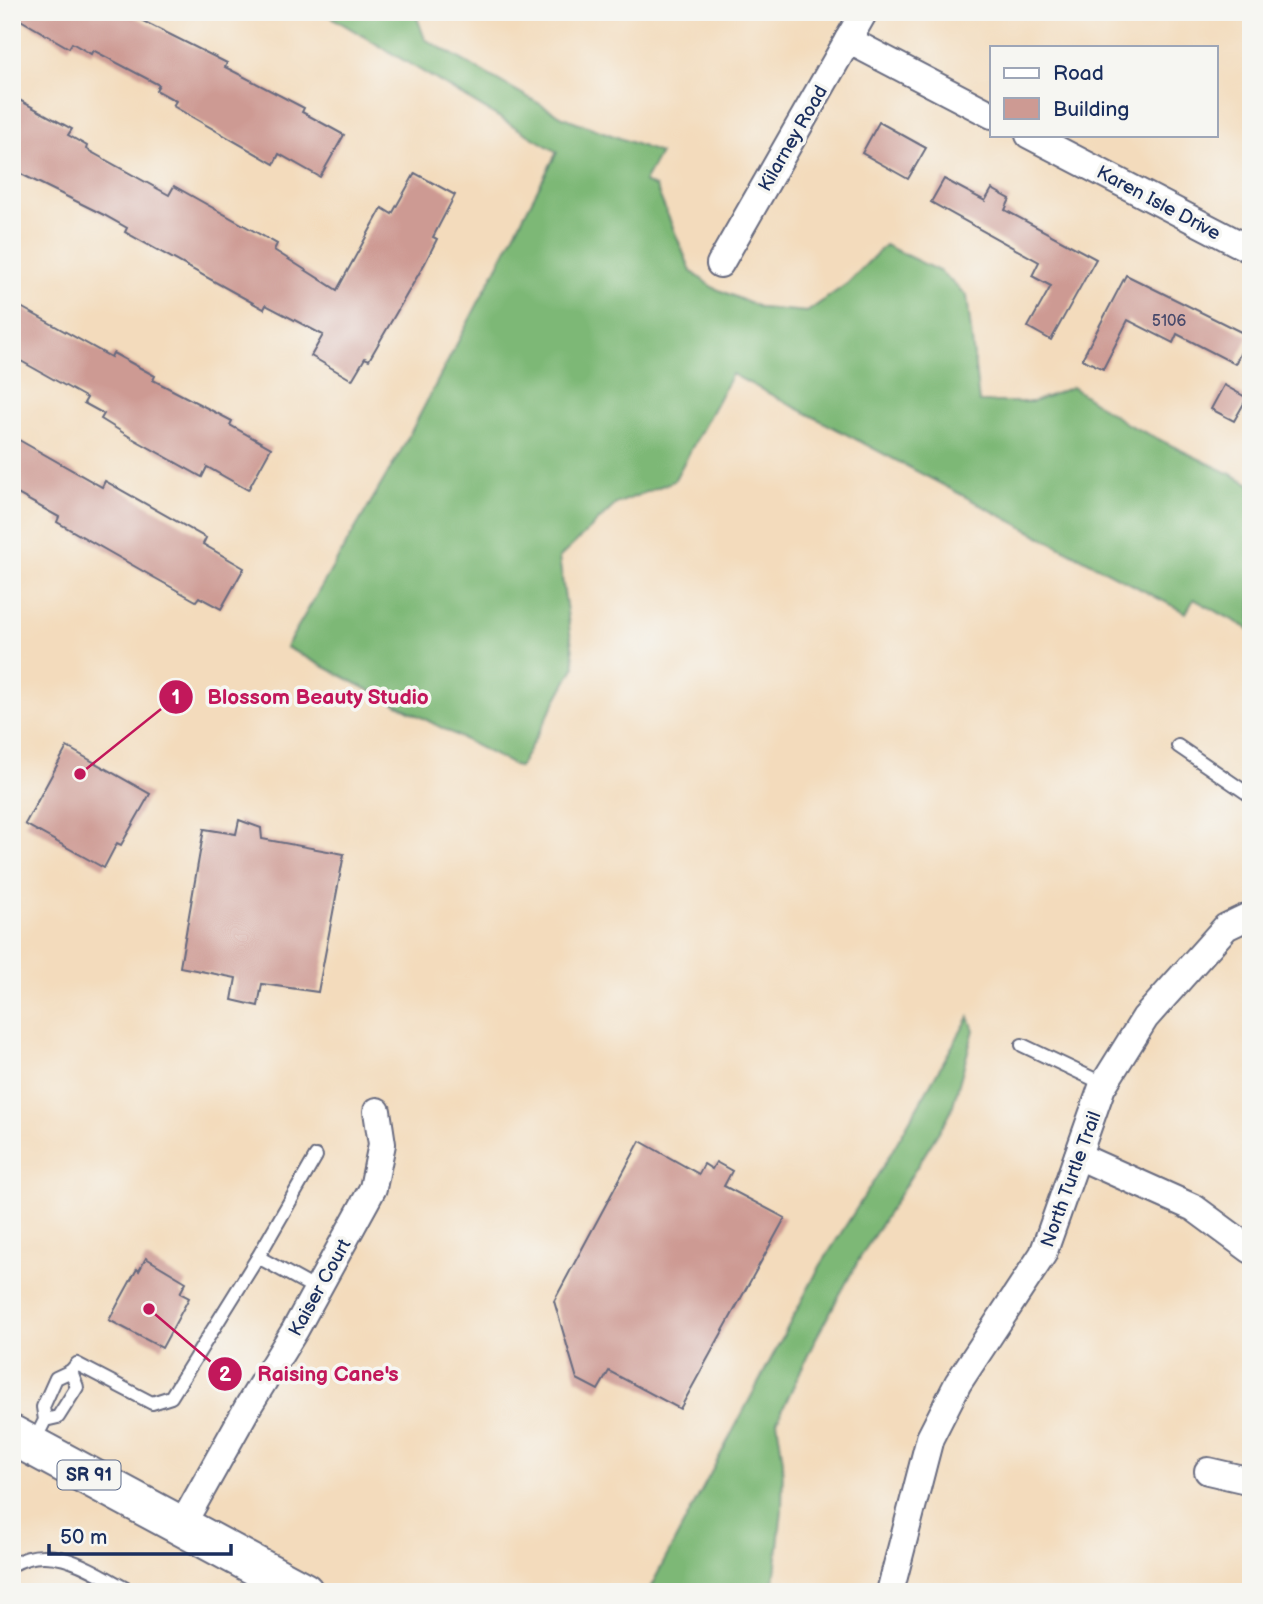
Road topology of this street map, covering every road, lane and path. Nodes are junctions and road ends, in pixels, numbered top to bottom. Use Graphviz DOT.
graph roads {
  1 [pos="864,12"];
  2 [pos="848,40"];
  3 [pos="990,114"];
  4 [pos="1032,136"];
  5 [pos="1251,250"];
  6 [pos="720,264"];
  7 [pos="1178,746"];
  8 [pos="1251,796"];
  9 [pos="1251,915"];
  10 [pos="1021,1045"];
  11 [pos="1104,1084"];
  12 [pos="377,1111"];
  13 [pos="316,1156"];
  14 [pos="1077,1156"];
  15 [pos="1251,1250"];
  16 [pos="258,1257"];
  17 [pos="318,1290"];
  18 [pos="71,1371"];
  19 [pos="30,1433"];
  20 [pos="1208,1471"];
  21 [pos="1251,1480"];
  22 [pos="181,1525"];
  23 [pos="12,1565"];
  24 [pos="132,1592"];
  25 [pos="304,1592"];
  26 [pos="890,1592"];
  1 -- 2 [label="street, Kilarney Road"];
  2 -- 3 [label="street"];
  2 -- 6 [label="street, Kilarney Road"];
  4 -- 5 [label="street, Karen Isle Drive"];
  7 -- 8 [label="lane"];
  9 -- 11 [label="street, North Turtle Trail"];
  10 -- 11 [label="lane"];
  11 -- 14 [label="street, North Turtle Trail"];
  12 -- 17 [label="street, Kaiser Court"];
  13 -- 16 [label="lane"];
  14 -- 15 [label="street"];
  14 -- 26 [label="street, North Turtle Trail"];
  16 -- 17 [label="lane"];
  16 -- 18 [label="lane"];
  17 -- 22 [label="street, Kaiser Court"];
  18 -- 19 [label="lane"];
  18 -- 19 [label="lane"];
  19 -- 22 [label="main road, SR 91"];
  20 -- 21 [label="street"];
  22 -- 25 [label="main road, SR 91"];
  23 -- 24 [label="lane"];
}
